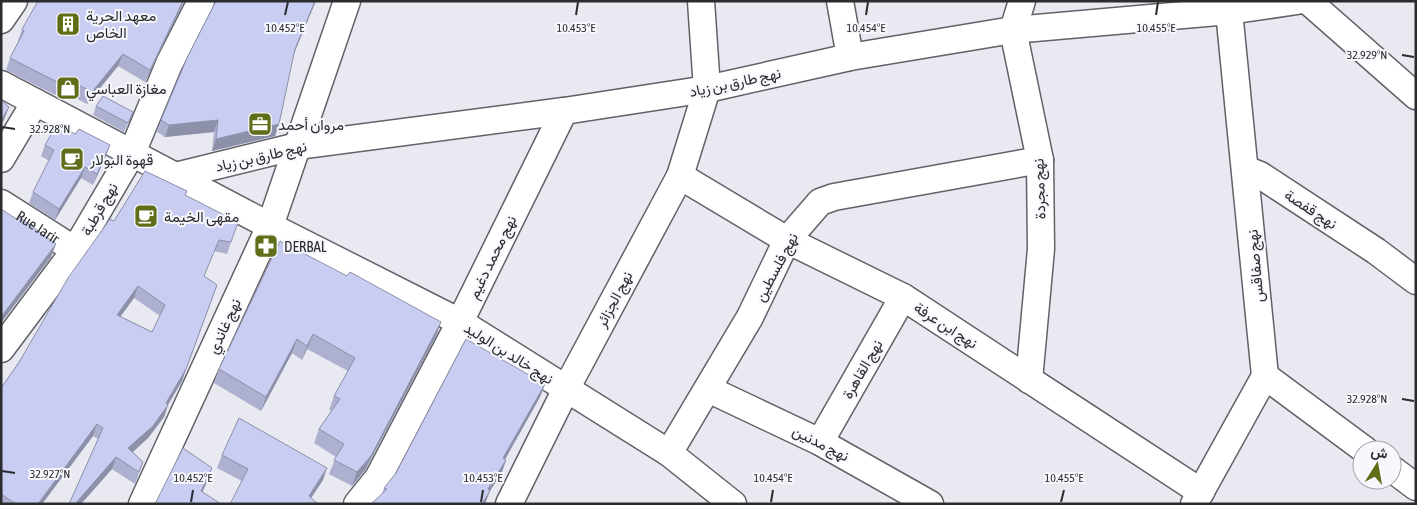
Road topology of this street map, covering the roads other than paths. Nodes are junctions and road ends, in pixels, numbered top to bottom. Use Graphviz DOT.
graph roads {
  1 [pos="201,1"];
  2 [pos="347,1"];
  3 [pos="701,1"];
  4 [pos="840,1"];
  5 [pos="1022,1"];
  6 [pos="1297,1"];
  7 [pos="1308,1"];
  8 [pos="1228,6"];
  9 [pos="1013,30"];
  10 [pos="850,57"];
  11 [pos="1,84"];
  12 [pos="707,89"];
  13 [pos="1416,96"];
  14 [pos="35,102"];
  15 [pos="564,111"];
  16 [pos="297,146"];
  17 [pos="132,153"];
  18 [pos="1,159"];
  19 [pos="1040,160"];
  20 [pos="1245,169"];
  21 [pos="174,176"];
  22 [pos="680,176"];
  23 [pos="1,203"];
  24 [pos="270,226"];
  25 [pos="788,240"];
  26 [pos="75,250"];
  27 [pos="1416,281"];
  28 [pos="903,297"];
  29 [pos="460,322"];
  30 [pos="1,349"];
  31 [pos="1265,376"];
  32 [pos="1029,380"];
  33 [pos="566,389"];
  34 [pos="708,389"];
  35 [pos="1352,440"];
  36 [pos="820,442"];
  37 [pos="669,453"];
  38 [pos="1402,476"];
  39 [pos="1416,487"];
  40 [pos="1198,498"];
  41 [pos="142,504"];
  42 [pos="357,504"];
  43 [pos="509,504"];
  44 [pos="734,504"];
  45 [pos="930,504"];
  1 -- 17 [label="street, نهج قرطبة"];
  2 -- 16 [label="street, نهج غاندي"];
  3 -- 12 [label="street"];
  4 -- 10 [label="street"];
  5 -- 9 [label="street, نهج مجردة"];
  6 -- 8 [label="street, نهج طارق بن زياد"];
  7 -- 13 [label="street"];
  8 -- 9 [label="street, نهج طارق بن زياد"];
  8 -- 20 [label="street, نهج صفاقس"];
  9 -- 10 [label="street, نهج طارق بن زياد"];
  9 -- 19 [label="street, نهج مجردة"];
  10 -- 12 [label="street, نهج طارق بن زياد"];
  11 -- 14 [label="street, نهج خالد بن الوليد"];
  12 -- 15 [label="street, نهج طارق بن زياد"];
  12 -- 22 [label="street, نهج الجزائر"];
  14 -- 17 [label="street, نهج خالد بن الوليد"];
  14 -- 18 [label="street"];
  15 -- 16 [label="street, نهج طارق بن زياد"];
  15 -- 29 [label="street, نهج محمد دغيم"];
  16 -- 21 [label="street, نهج طارق بن زياد"];
  16 -- 24 [label="street, نهج غاندي"];
  17 -- 21 [label="street, نهج خالد بن الوليد"];
  17 -- 26 [label="street, نهج قرطبة"];
  19 -- 25 [label="street, نهج فلسطين"];
  19 -- 32 [label="street, نهج مجردة"];
  20 -- 27 [label="street, نهج قفصة"];
  20 -- 31 [label="street, نهج صفاقس"];
  21 -- 24 [label="street, نهج خالد بن الوليد"];
  22 -- 25 [label="street, نهج ابن عرفة"];
  22 -- 33 [label="street, نهج الجزائر"];
  23 -- 26 [label="street, Rue Jarir"];
  24 -- 29 [label="street, نهج خالد بن الوليد"];
  24 -- 41 [label="street, نهج غاندي"];
  25 -- 28 [label="street, نهج ابن عرفة"];
  25 -- 34 [label="street, نهج فلسطين"];
  26 -- 30 [label="street, نهج قرطبة"];
  28 -- 32 [label="street, نهج ابن عرفة"];
  28 -- 36 [label="street, نهج القاهرة"];
  29 -- 33 [label="street, نهج خالد بن الوليد"];
  29 -- 42 [label="street, نهج محمد دغيم"];
  31 -- 35 [label="street"];
  31 -- 40 [label="street"];
  32 -- 40 [label="street, نهج ابن عرفة"];
  33 -- 37 [label="street, نهج خالد بن الوليد"];
  33 -- 43 [label="street, نهج الجزائر"];
  34 -- 36 [label="street, نهج مدنين"];
  34 -- 37 [label="street, نهج فلسطين"];
  36 -- 45 [label="street, نهج مدنين"];
  37 -- 44 [label="street, نهج خالد بن الوليد"];
  38 -- 39 [label="street"];
}
